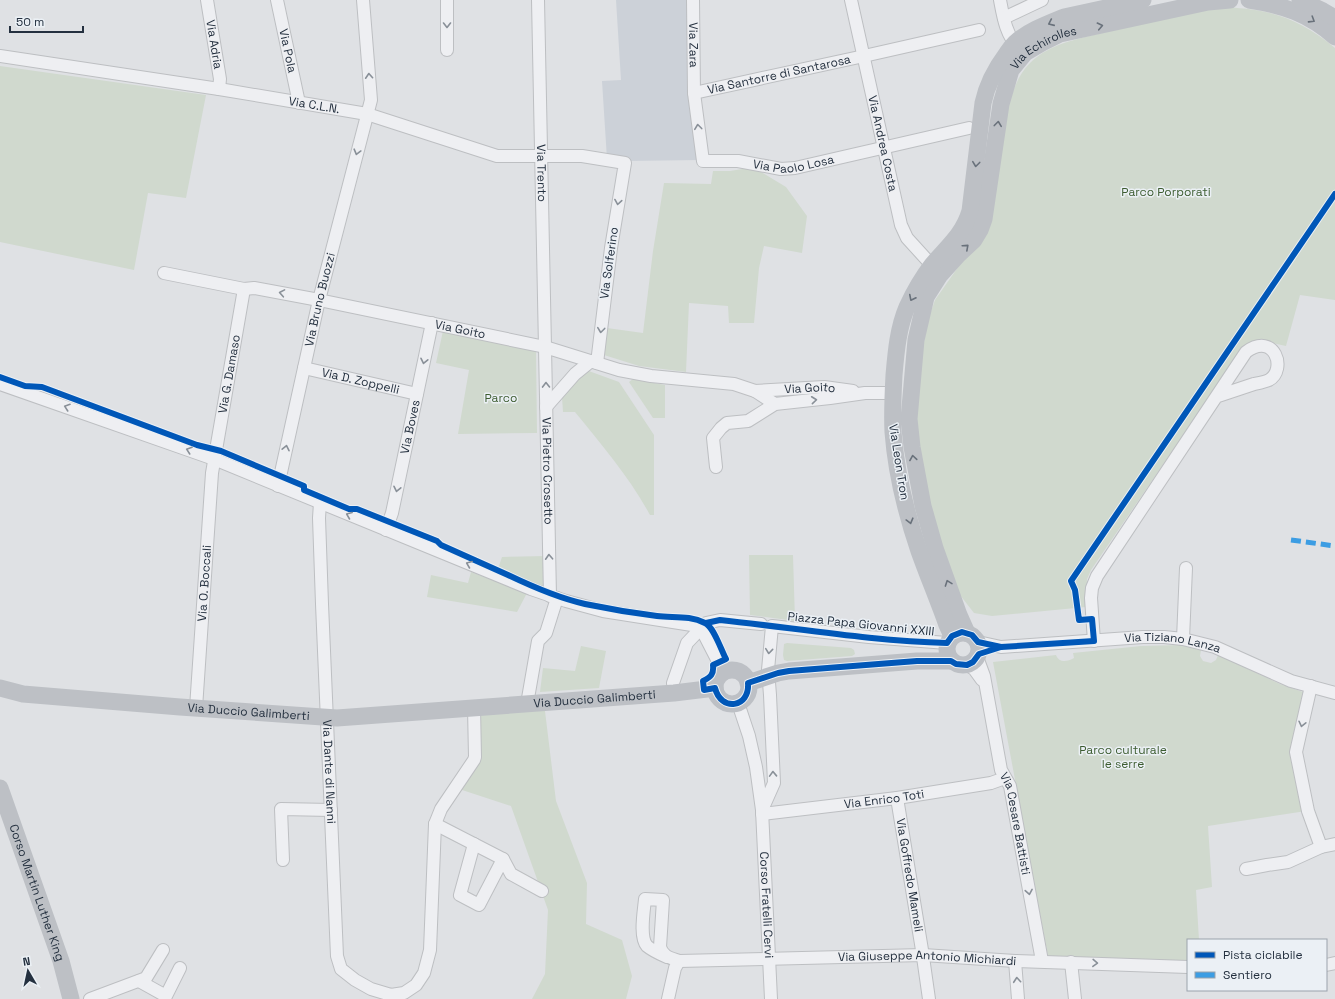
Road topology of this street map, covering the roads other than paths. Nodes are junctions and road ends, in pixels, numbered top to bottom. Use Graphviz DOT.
graph roads {
  1 [pos="207,0"];
  2 [pos="277,0"];
  3 [pos="363,0"];
  4 [pos="447,0"];
  5 [pos="538,0"];
  6 [pos="693,0"];
  7 [pos="851,0"];
  8 [pos="1000,0"];
  9 [pos="1042,0"];
  10 [pos="1143,0"];
  11 [pos="1230,0"];
  12 [pos="1249,0"];
  13 [pos="1291,3"];
  14 [pos="1004,18"];
  15 [pos="1335,18"];
  16 [pos="979,30"];
  17 [pos="1335,37"];
  18 [pos="1020,48"];
  19 [pos="447,50"];
  20 [pos="0,56"];
  21 [pos="864,56"];
  22 [pos="219,89"];
  23 [pos="694,93"];
  24 [pos="299,103"];
  25 [pos="367,114"];
  26 [pos="969,128"];
  27 [pos="884,148"];
  28 [pos="540,156"];
  29 [pos="703,161"];
  30 [pos="625,163"];
  31 [pos="936,270"];
  32 [pos="164,273"];
  33 [pos="244,289"];
  34 [pos="319,300"];
  35 [pos="432,323"];
  36 [pos="545,347"];
  37 [pos="594,362"];
  38 [pos="304,368"];
  39 [pos="0,384"];
  40 [pos="755,391"];
  41 [pos="864,393"];
  42 [pos="893,393"];
  43 [pos="417,394"];
  44 [pos="1218,396"];
  45 [pos="775,404"];
  46 [pos="546,407"];
  47 [pos="214,459"];
  48 [pos="716,467"];
  49 [pos="278,486"];
  50 [pos="320,503"];
  51 [pos="386,530"];
  52 [pos="1186,568"];
  53 [pos="554,597"];
  54 [pos="761,624"];
  55 [pos="700,629"];
  56 [pos="1183,639"];
  57 [pos="1094,641"];
  58 [pos="963,649"];
  59 [pos="724,673"];
  60 [pos="769,676"];
  61 [pos="748,683"];
  62 [pos="1311,686"];
  63 [pos="0,688"];
  64 [pos="715,688"];
  65 [pos="674,693"];
  66 [pos="1335,693"];
  67 [pos="24,694"];
  68 [pos="0,698"];
  69 [pos="738,703"];
  70 [pos="527,704"];
  71 [pos="196,708"];
  72 [pos="474,708"];
  73 [pos="327,718"];
  74 [pos="1005,778"];
  75 [pos="0,788"];
  76 [pos="897,798"];
  77 [pos="331,810"];
  78 [pos="762,812"];
  79 [pos="435,824"];
  80 [pos="474,844"];
  81 [pos="1335,844"];
  82 [pos="1321,847"];
  83 [pos="503,859"];
  84 [pos="283,860"];
  85 [pos="1246,869"];
  86 [pos="542,891"];
  87 [pos="163,950"];
  88 [pos="923,956"];
  89 [pos="667,957"];
  90 [pos="769,959"];
  91 [pos="679,961"];
  92 [pos="1015,961"];
  93 [pos="1042,961"];
  94 [pos="1071,962"];
  95 [pos="1187,967"];
  96 [pos="180,968"];
  97 [pos="139,981"];
  98 [pos="71,999"];
  99 [pos="90,999"];
  100 [pos="668,999"];
  101 [pos="771,999"];
  102 [pos="929,999"];
  103 [pos="1018,999"];
  104 [pos="1075,999"];
  1 -- 22 [label="street, Via Adria"];
  2 -- 24 [label="street, Via Pola"];
  25 -- 3 [label="street, Via Bruno Buozzi, one-way"];
  4 -- 19 [label="street, one-way"];
  5 -- 28 [label="street, Via Trento"];
  6 -- 23 [label="street, Via Zara"];
  7 -- 21 [label="street, Via Andrea Costa"];
  8 -- 14 [label="street"];
  9 -- 14 [label="street"];
  10 -- 18 [label="street, Via Echirolles, one-way"];
  18 -- 11 [label="street, Via Echirolles, one-way"];
  12 -- 13 [label="street"];
  13 -- 15 [label="street"];
  13 -- 17 [label="street, one-way"];
  14 -- 18 [label="street"];
  16 -- 21 [label="street, Via Santorre di Santarosa"];
  18 -- 31 [label="street, Via Echirolles"];
  20 -- 22 [label="street, Via C.L.N."];
  21 -- 23 [label="street, Via Santorre di Santarosa"];
  21 -- 27 [label="street, Via Andrea Costa"];
  22 -- 24 [label="street, Via C.L.N."];
  29 -- 23 [label="street, Via Zara, one-way"];
  24 -- 25 [label="street, Via C.L.N."];
  25 -- 28 [label="street, Via C.L.N."];
  25 -- 34 [label="street, Via Bruno Buozzi, one-way"];
  26 -- 27 [label="street, Via Paolo Losa"];
  27 -- 29 [label="street, Via Paolo Losa"];
  27 -- 31 [label="street, Via Andrea Costa"];
  28 -- 30 [label="street, Via C.L.N."];
  28 -- 36 [label="street, Via Trento"];
  30 -- 37 [label="street, Via Solferino, one-way"];
  31 -- 42 [label="street, Via Leon Tron, one-way"];
  58 -- 31 [label="street, Via Leon Tron, one-way"];
  32 -- 33 [label="street, Via Goito"];
  34 -- 33 [label="street, Via Goito, one-way"];
  33 -- 47 [label="street, Via G. Damaso"];
  34 -- 35 [label="street, Via Goito"];
  34 -- 38 [label="street, Via Bruno Buozzi"];
  35 -- 36 [label="street, Via Goito"];
  35 -- 43 [label="street, Via Boves, one-way"];
  36 -- 37 [label="street, Via Goito"];
  46 -- 36 [label="street, Via Pietro Crosetto, one-way"];
  37 -- 40 [label="street, Via Goito"];
  37 -- 46 [label="street"];
  38 -- 43 [label="street, Via D. Zoppelli"];
  49 -- 38 [label="street, Via Bruno Buozzi, one-way"];
  47 -- 39 [label="street, one-way"];
  40 -- 41 [label="street, Via Goito"];
  40 -- 45 [label="street, Via Goito"];
  41 -- 42 [label="street, Via Goito"];
  45 -- 41 [label="street, Via Goito, one-way"];
  42 -- 58 [label="street, Via Leon Tron, one-way"];
  43 -- 51 [label="street, Via Boves, one-way"];
  44 -- 44 [label="street"];
  44 -- 57 [label="street"];
  45 -- 48 [label="street, Via Goito"];
  53 -- 46 [label="street, Via Pietro Crosetto, one-way"];
  47 -- 49 [label="street"];
  47 -- 71 [label="street, Via O. Boccali"];
  49 -- 50 [label="street"];
  51 -- 50 [label="street, one-way"];
  50 -- 73 [label="street, Via Dante di Nanni"];
  53 -- 51 [label="street, one-way"];
  52 -- 56 [label="street"];
  53 -- 55 [label="street"];
  53 -- 70 [label="street, Via Pietro Crosetto"];
  54 -- 55 [label="street"];
  55 -- 59 [label="street"];
  55 -- 65 [label="street"];
  56 -- 57 [label="street, Via Tiziano Lanza"];
  56 -- 62 [label="street, Via Tiziano Lanza"];
  57 -- 58 [label="street, Via Tiziano Lanza"];
  58 -- 60 [label="street, Piazza Papa Giovanni XXIII"];
  58 -- 60 [label="street, Piazza Papa Giovanni XXIII, one-way"];
  58 -- 74 [label="street, Via Cesare Battisti"];
  59 -- 61 [label="street"];
  59 -- 64 [label="street"];
  60 -- 61 [label="street, Piazza Papa Giovanni XXIII"];
  78 -- 60 [label="street, Corso Fratelli Cervi, one-way"];
  61 -- 69 [label="street"];
  62 -- 66 [label="street, Via Tiziano Lanza"];
  62 -- 82 [label="street, one-way"];
  63 -- 67 [label="street, Via Duccio Galimberti"];
  64 -- 65 [label="street, Via Duccio Galimberti"];
  64 -- 69 [label="street"];
  65 -- 70 [label="street, Via Duccio Galimberti"];
  67 -- 68 [label="street, Via Duccio Galimberti"];
  67 -- 71 [label="street, Via Duccio Galimberti"];
  69 -- 78 [label="street, Corso Fratelli Cervi"];
  70 -- 72 [label="street, Via Duccio Galimberti"];
  71 -- 73 [label="street, Via Duccio Galimberti"];
  72 -- 73 [label="street, Via Duccio Galimberti"];
  72 -- 79 [label="street"];
  73 -- 77 [label="street, Via Dante di Nanni"];
  74 -- 76 [label="street, Via Enrico Toti"];
  74 -- 93 [label="street, Via Cesare Battisti, one-way"];
  75 -- 98 [label="street, Corso Martin Luther King"];
  76 -- 78 [label="street, Via Enrico Toti"];
  76 -- 88 [label="street, Via Goffredo Mameli"];
  77 -- 79 [label="street, Via Dante di Nanni"];
  77 -- 84 [label="street"];
  78 -- 90 [label="street, Corso Fratelli Cervi"];
  79 -- 80 [label="street"];
  80 -- 83 [label="street"];
  80 -- 83 [label="street"];
  81 -- 82 [label="street"];
  82 -- 85 [label="street"];
  83 -- 86 [label="street"];
  87 -- 97 [label="street"];
  88 -- 90 [label="street, Via Giuseppe Antonio Michiardi"];
  88 -- 92 [label="street, Via Giuseppe Antonio Michiardi"];
  88 -- 102 [label="street, Via Goffredo Mameli"];
  89 -- 91 [label="street, Via Giuseppe Antonio Michiardi"];
  90 -- 91 [label="street, Via Giuseppe Antonio Michiardi"];
  90 -- 101 [label="street, Corso Fratelli Cervi"];
  91 -- 100 [label="street"];
  92 -- 93 [label="street, Via Giuseppe Antonio Michiardi"];
  103 -- 92 [label="street, one-way"];
  93 -- 94 [label="street, Via Giuseppe Antonio Michiardi"];
  94 -- 95 [label="street, Via Giuseppe Antonio Michiardi, one-way"];
  94 -- 104 [label="street"];
  96 -- 97 [label="street"];
  97 -- 99 [label="street"];
}
